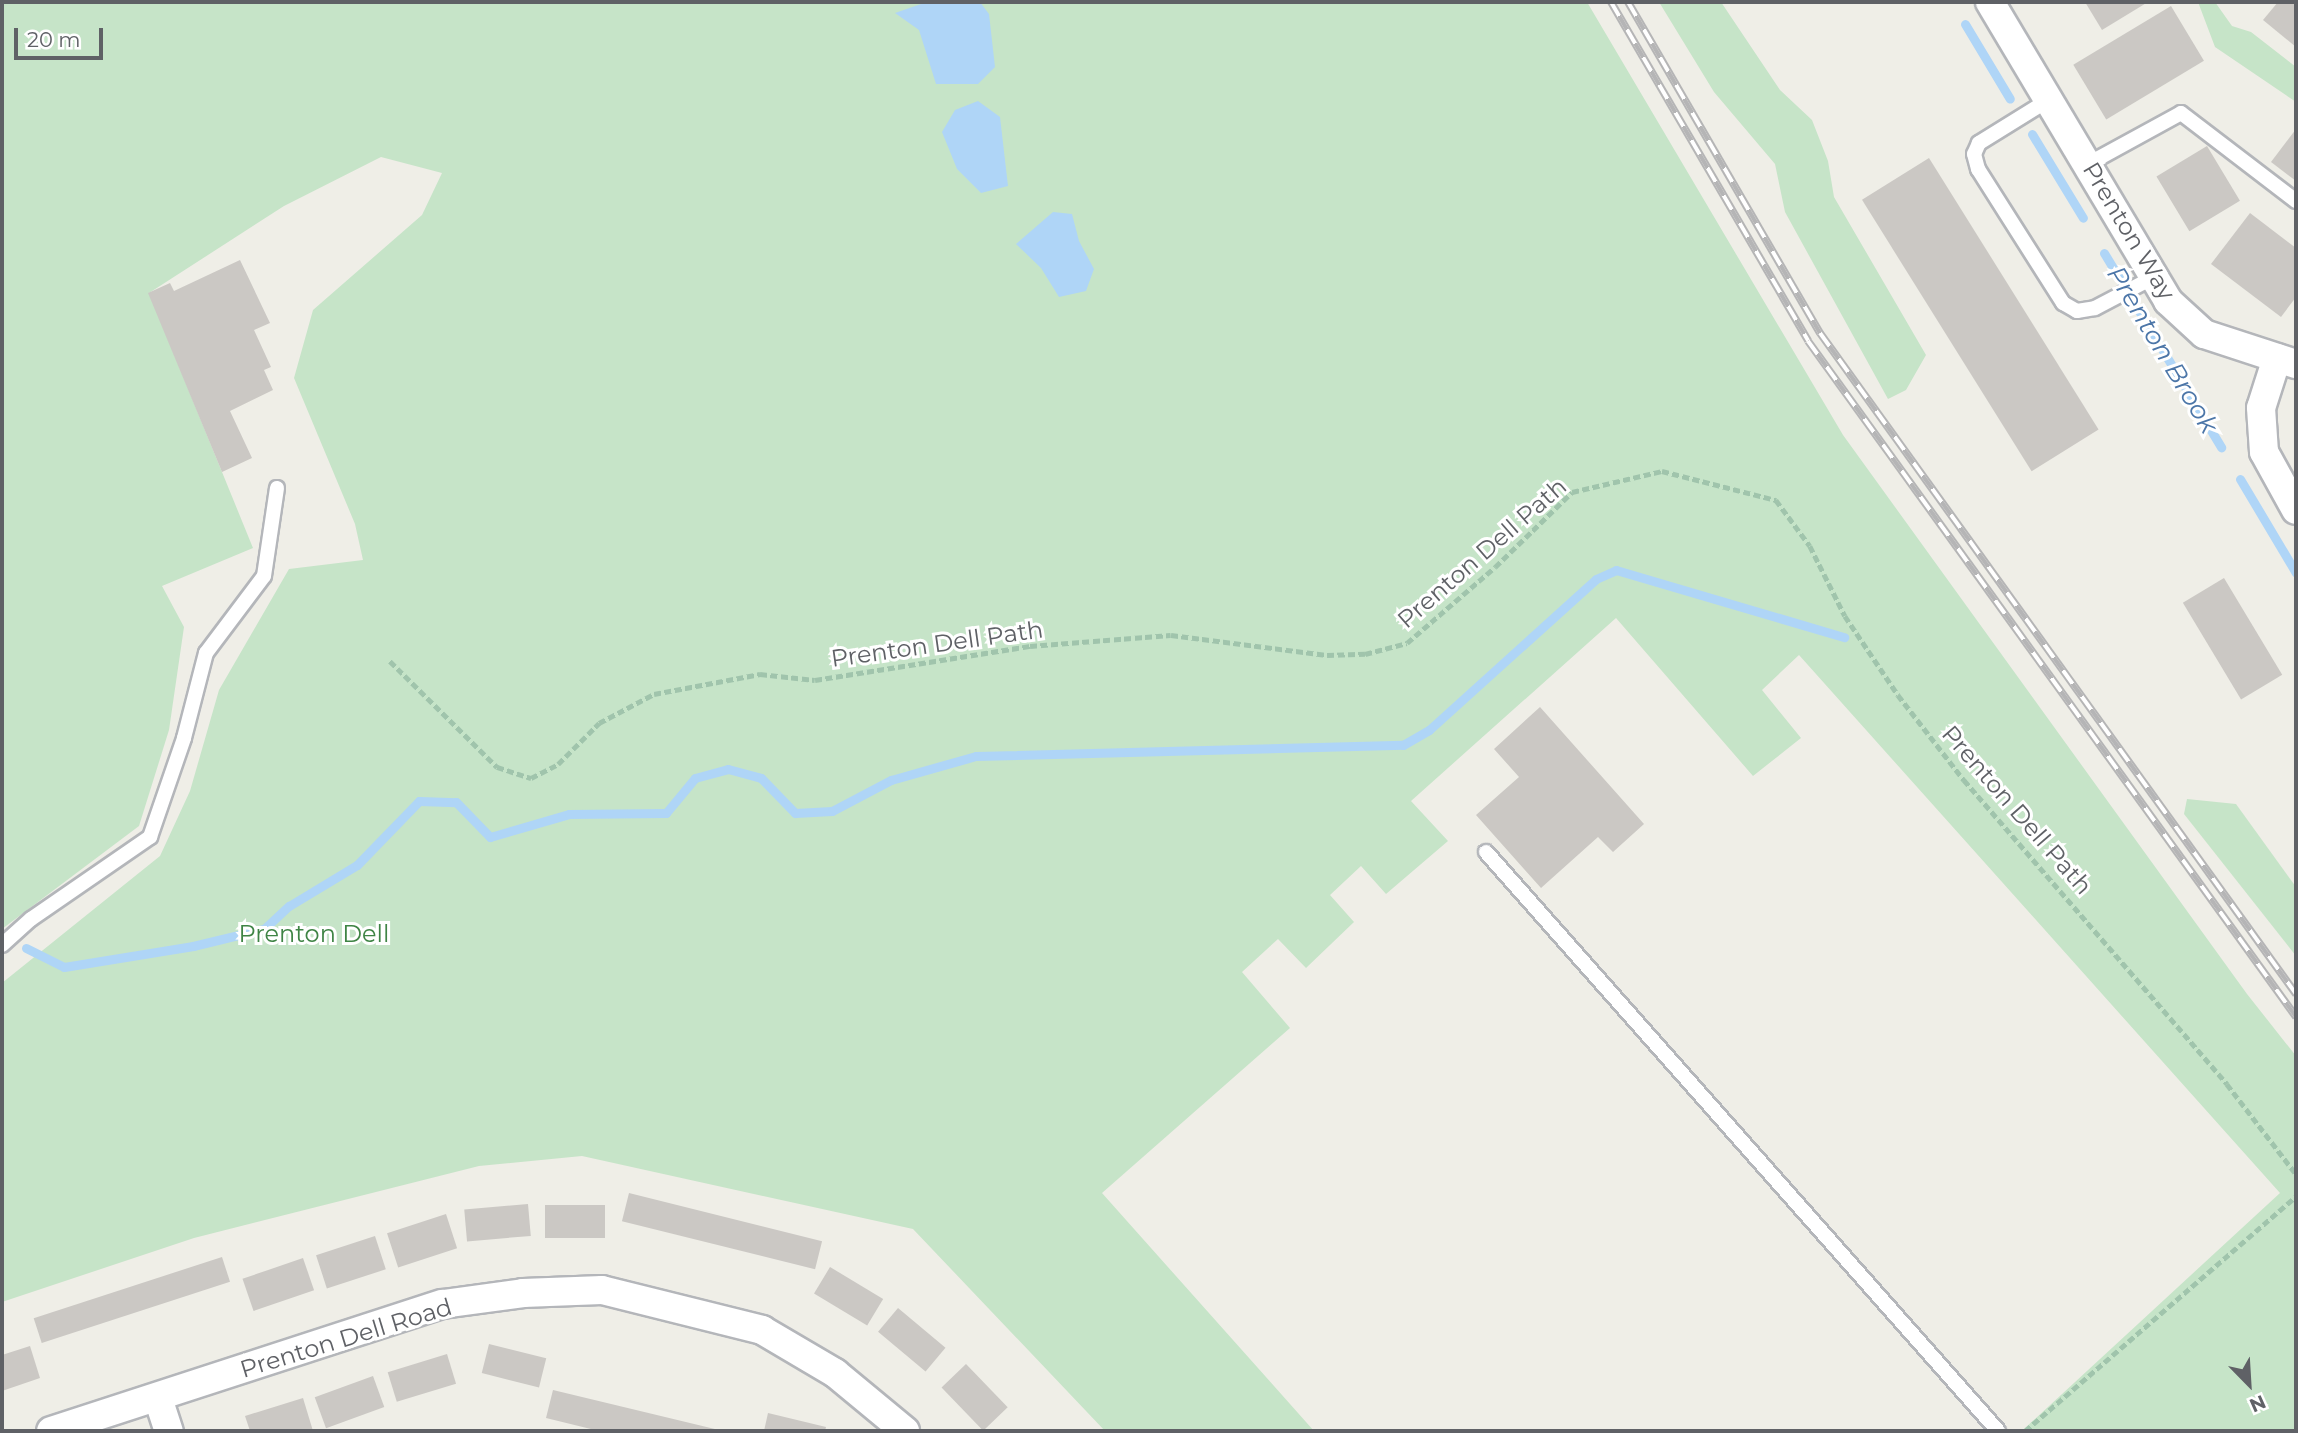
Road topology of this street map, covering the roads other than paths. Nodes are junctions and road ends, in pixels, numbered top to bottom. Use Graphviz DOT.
graph roads {
  1 [pos="1990,2"];
  2 [pos="2050,99"];
  3 [pos="2088,164"];
  4 [pos="2296,201"];
  5 [pos="2154,277"];
  6 [pos="2287,361"];
  7 [pos="278,488"];
  8 [pos="2296,510"];
  9 [pos="1486,852"];
  10 [pos="2,944"];
  11 [pos="158,1398"];
  12 [pos="51,1431"];
  13 [pos="169,1431"];
  14 [pos="905,1431"];
  15 [pos="1998,1431"];
  1 -- 2 [label="street, Prenton Way"];
  2 -- 3 [label="street, Prenton Way"];
  2 -- 5 [label="lane"];
  3 -- 4 [label="lane"];
  3 -- 5 [label="street, Prenton Way"];
  5 -- 6 [label="street, Prenton Way"];
  6 -- 8 [label="street"];
  7 -- 10 [label="lane"];
  9 -- 15 [label="lane"];
  11 -- 12 [label="street, Prenton Dell Road"];
  11 -- 13 [label="street"];
  11 -- 14 [label="street, Prenton Dell Road"];
}
